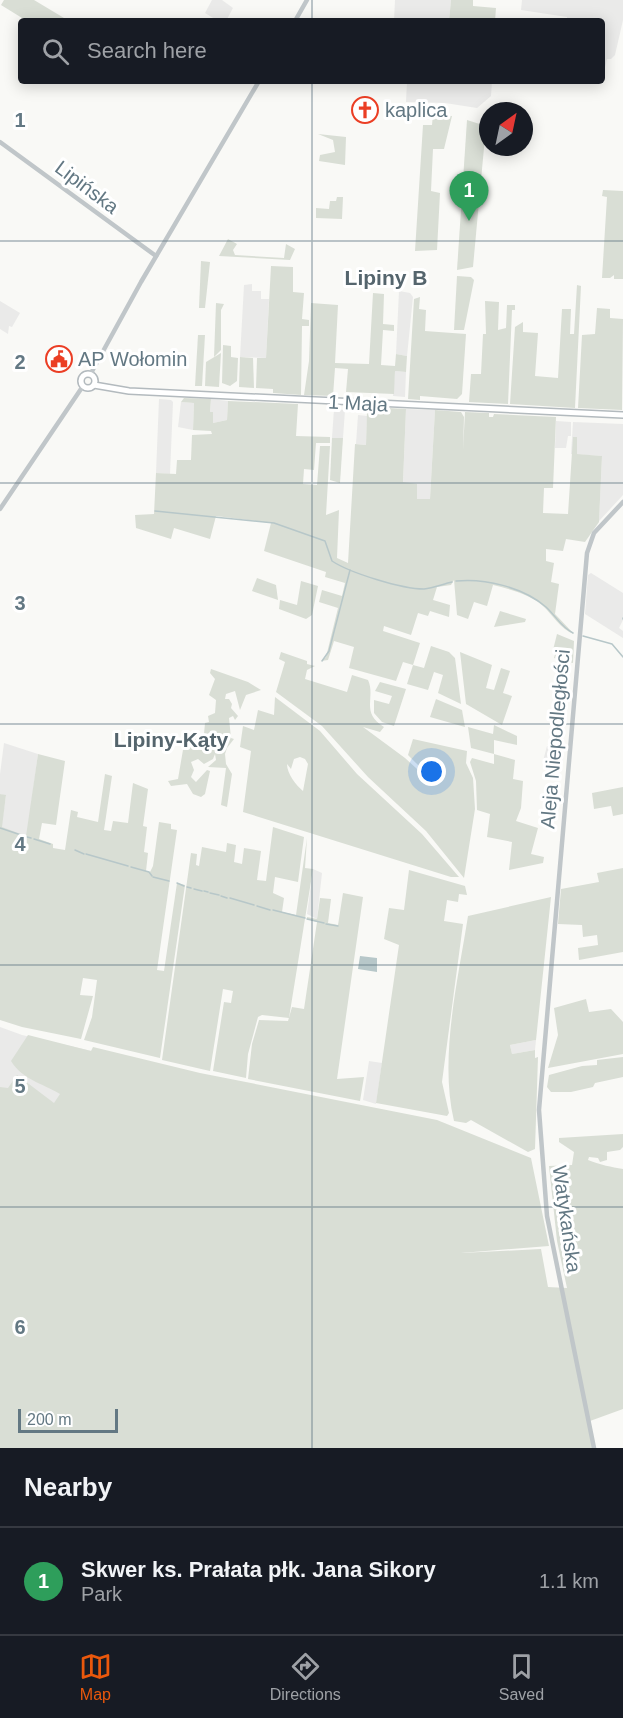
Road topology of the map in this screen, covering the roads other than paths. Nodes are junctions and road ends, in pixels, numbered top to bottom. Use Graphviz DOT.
graph roads {
  1 [pos="307,0"];
  2 [pos="297,18"];
  3 [pos="257,84"];
  4 [pos="0,142"];
  5 [pos="156,256"];
  6 [pos="90,375"];
  7 [pos="94,385"];
  8 [pos="83,386"];
  9 [pos="623,415"];
  10 [pos="623,502"];
  11 [pos="0,509"];
  12 [pos="549,992"];
  13 [pos="594,1448"];
  1 -- 2 [label="street"];
  3 -- 5 [label="street"];
  4 -- 5 [label="street, Lipińska"];
  5 -- 6 [label="street"];
  6 -- 7 [label="main road"];
  6 -- 8 [label="main road"];
  7 -- 8 [label="main road"];
  7 -- 9 [label="main road, 1 Maja"];
  8 -- 11 [label="street"];
  10 -- 12 [label="street, Aleja Niepodległości"];
  12 -- 13 [label="street, Watykańska"];
}
